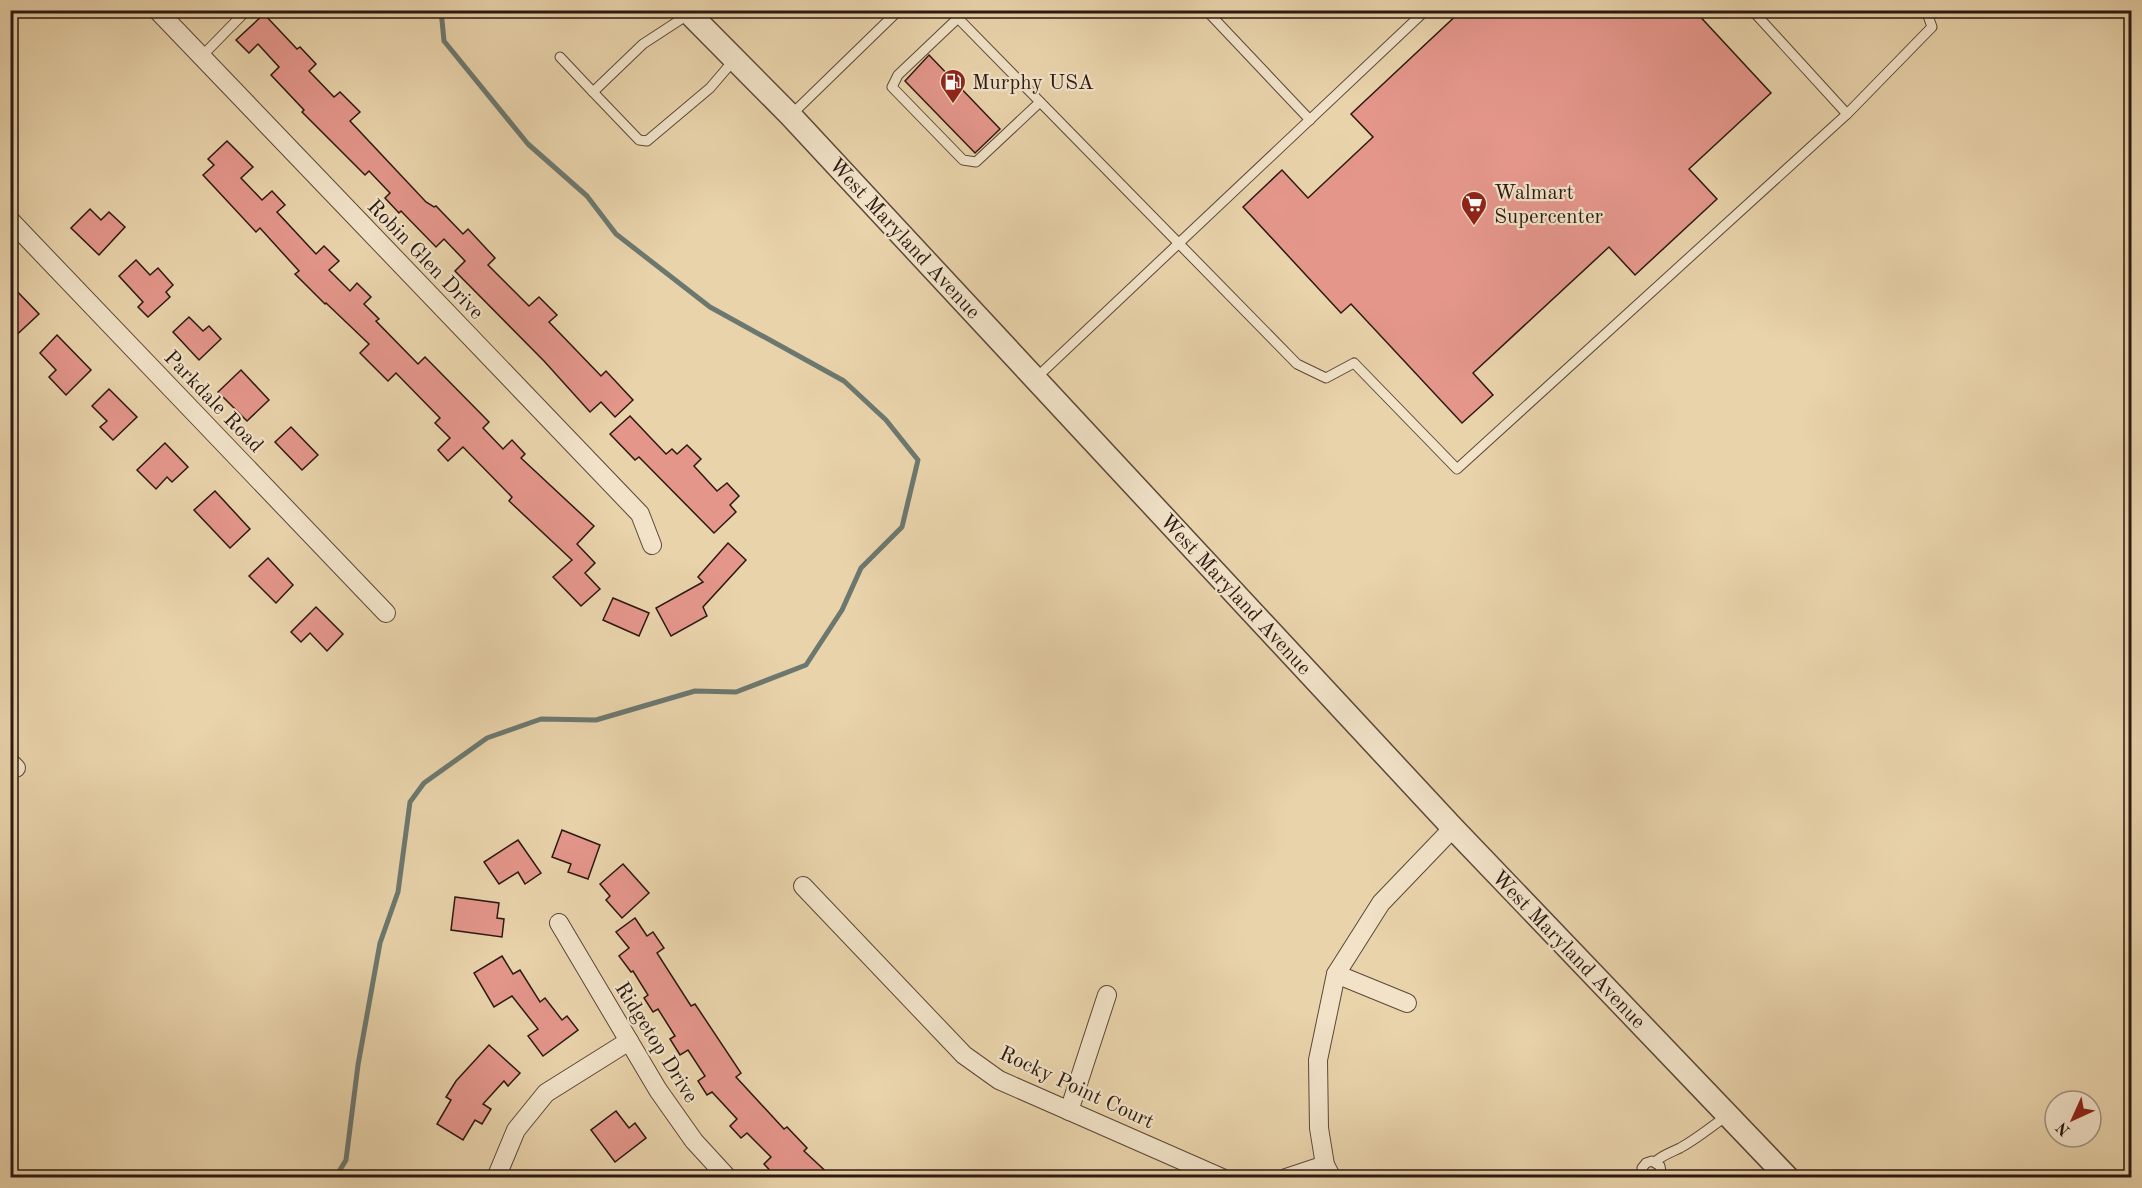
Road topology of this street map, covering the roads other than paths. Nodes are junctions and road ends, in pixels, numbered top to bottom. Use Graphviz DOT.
graph roads {
  1 [pos="157,10"];
  2 [pos="247,10"];
  3 [pos="899,10"];
  4 [pos="950,10"];
  5 [pos="1206,10"];
  6 [pos="1426,10"];
  7 [pos="1752,10"];
  8 [pos="1926,10"];
  9 [pos="687,12"];
  10 [pos="958,18"];
  11 [pos="201,57"];
  12 [pos="560,57"];
  13 [pos="734,60"];
  14 [pos="593,92"];
  15 [pos="1040,102"];
  16 [pos="1847,114"];
  17 [pos="790,115"];
  18 [pos="1310,120"];
  19 [pos="10,220"];
  20 [pos="1179,243"];
  21 [pos="1036,378"];
  22 [pos="652,545"];
  23 [pos="386,613"];
  24 [pos="1453,828"];
  25 [pos="803,886"];
  26 [pos="558,923"];
  27 [pos="1336,974"];
  28 [pos="1107,995"];
  29 [pos="1407,1003"];
  30 [pos="629,1041"];
  31 [pos="1069,1111"];
  32 [pos="1728,1115"];
  33 [pos="1655,1162"];
  34 [pos="1329,1171"];
  35 [pos="496,1178"];
  36 [pos="728,1178"];
  37 [pos="1222,1178"];
  38 [pos="1287,1178"];
  39 [pos="1644,1178"];
  40 [pos="1658,1178"];
  41 [pos="1788,1178"];
  1 -- 11 [label="street, Robin Glen Drive"];
  2 -- 11 [label="lane"];
  3 -- 17 [label="lane"];
  4 -- 10 [label="lane"];
  5 -- 18 [label="lane"];
  6 -- 18 [label="lane"];
  7 -- 16 [label="lane"];
  8 -- 16 [label="lane"];
  9 -- 13 [label="street, West Maryland Avenue"];
  9 -- 14 [label="lane"];
  10 -- 15 [label="lane"];
  10 -- 15 [label="lane"];
  11 -- 22 [label="street, Robin Glen Drive"];
  12 -- 14 [label="lane"];
  13 -- 14 [label="lane"];
  13 -- 17 [label="street, West Maryland Avenue"];
  15 -- 20 [label="lane"];
  16 -- 20 [label="lane"];
  17 -- 21 [label="street, West Maryland Avenue"];
  18 -- 20 [label="lane"];
  19 -- 23 [label="street, Parkdale Road"];
  20 -- 21 [label="lane"];
  21 -- 24 [label="street, West Maryland Avenue"];
  24 -- 27 [label="street"];
  24 -- 32 [label="street, West Maryland Avenue"];
  25 -- 31 [label="street, Rocky Point Court"];
  26 -- 30 [label="street, Ridgetop Drive"];
  27 -- 29 [label="street"];
  27 -- 34 [label="street"];
  28 -- 31 [label="street"];
  30 -- 35 [label="street"];
  30 -- 36 [label="street, Ridgetop Drive"];
  31 -- 37 [label="street, Rocky Point Court"];
  32 -- 33 [label="lane"];
  32 -- 41 [label="street, West Maryland Avenue"];
  33 -- 39 [label="lane"];
  33 -- 40 [label="lane"];
  34 -- 38 [label="street"];
}
